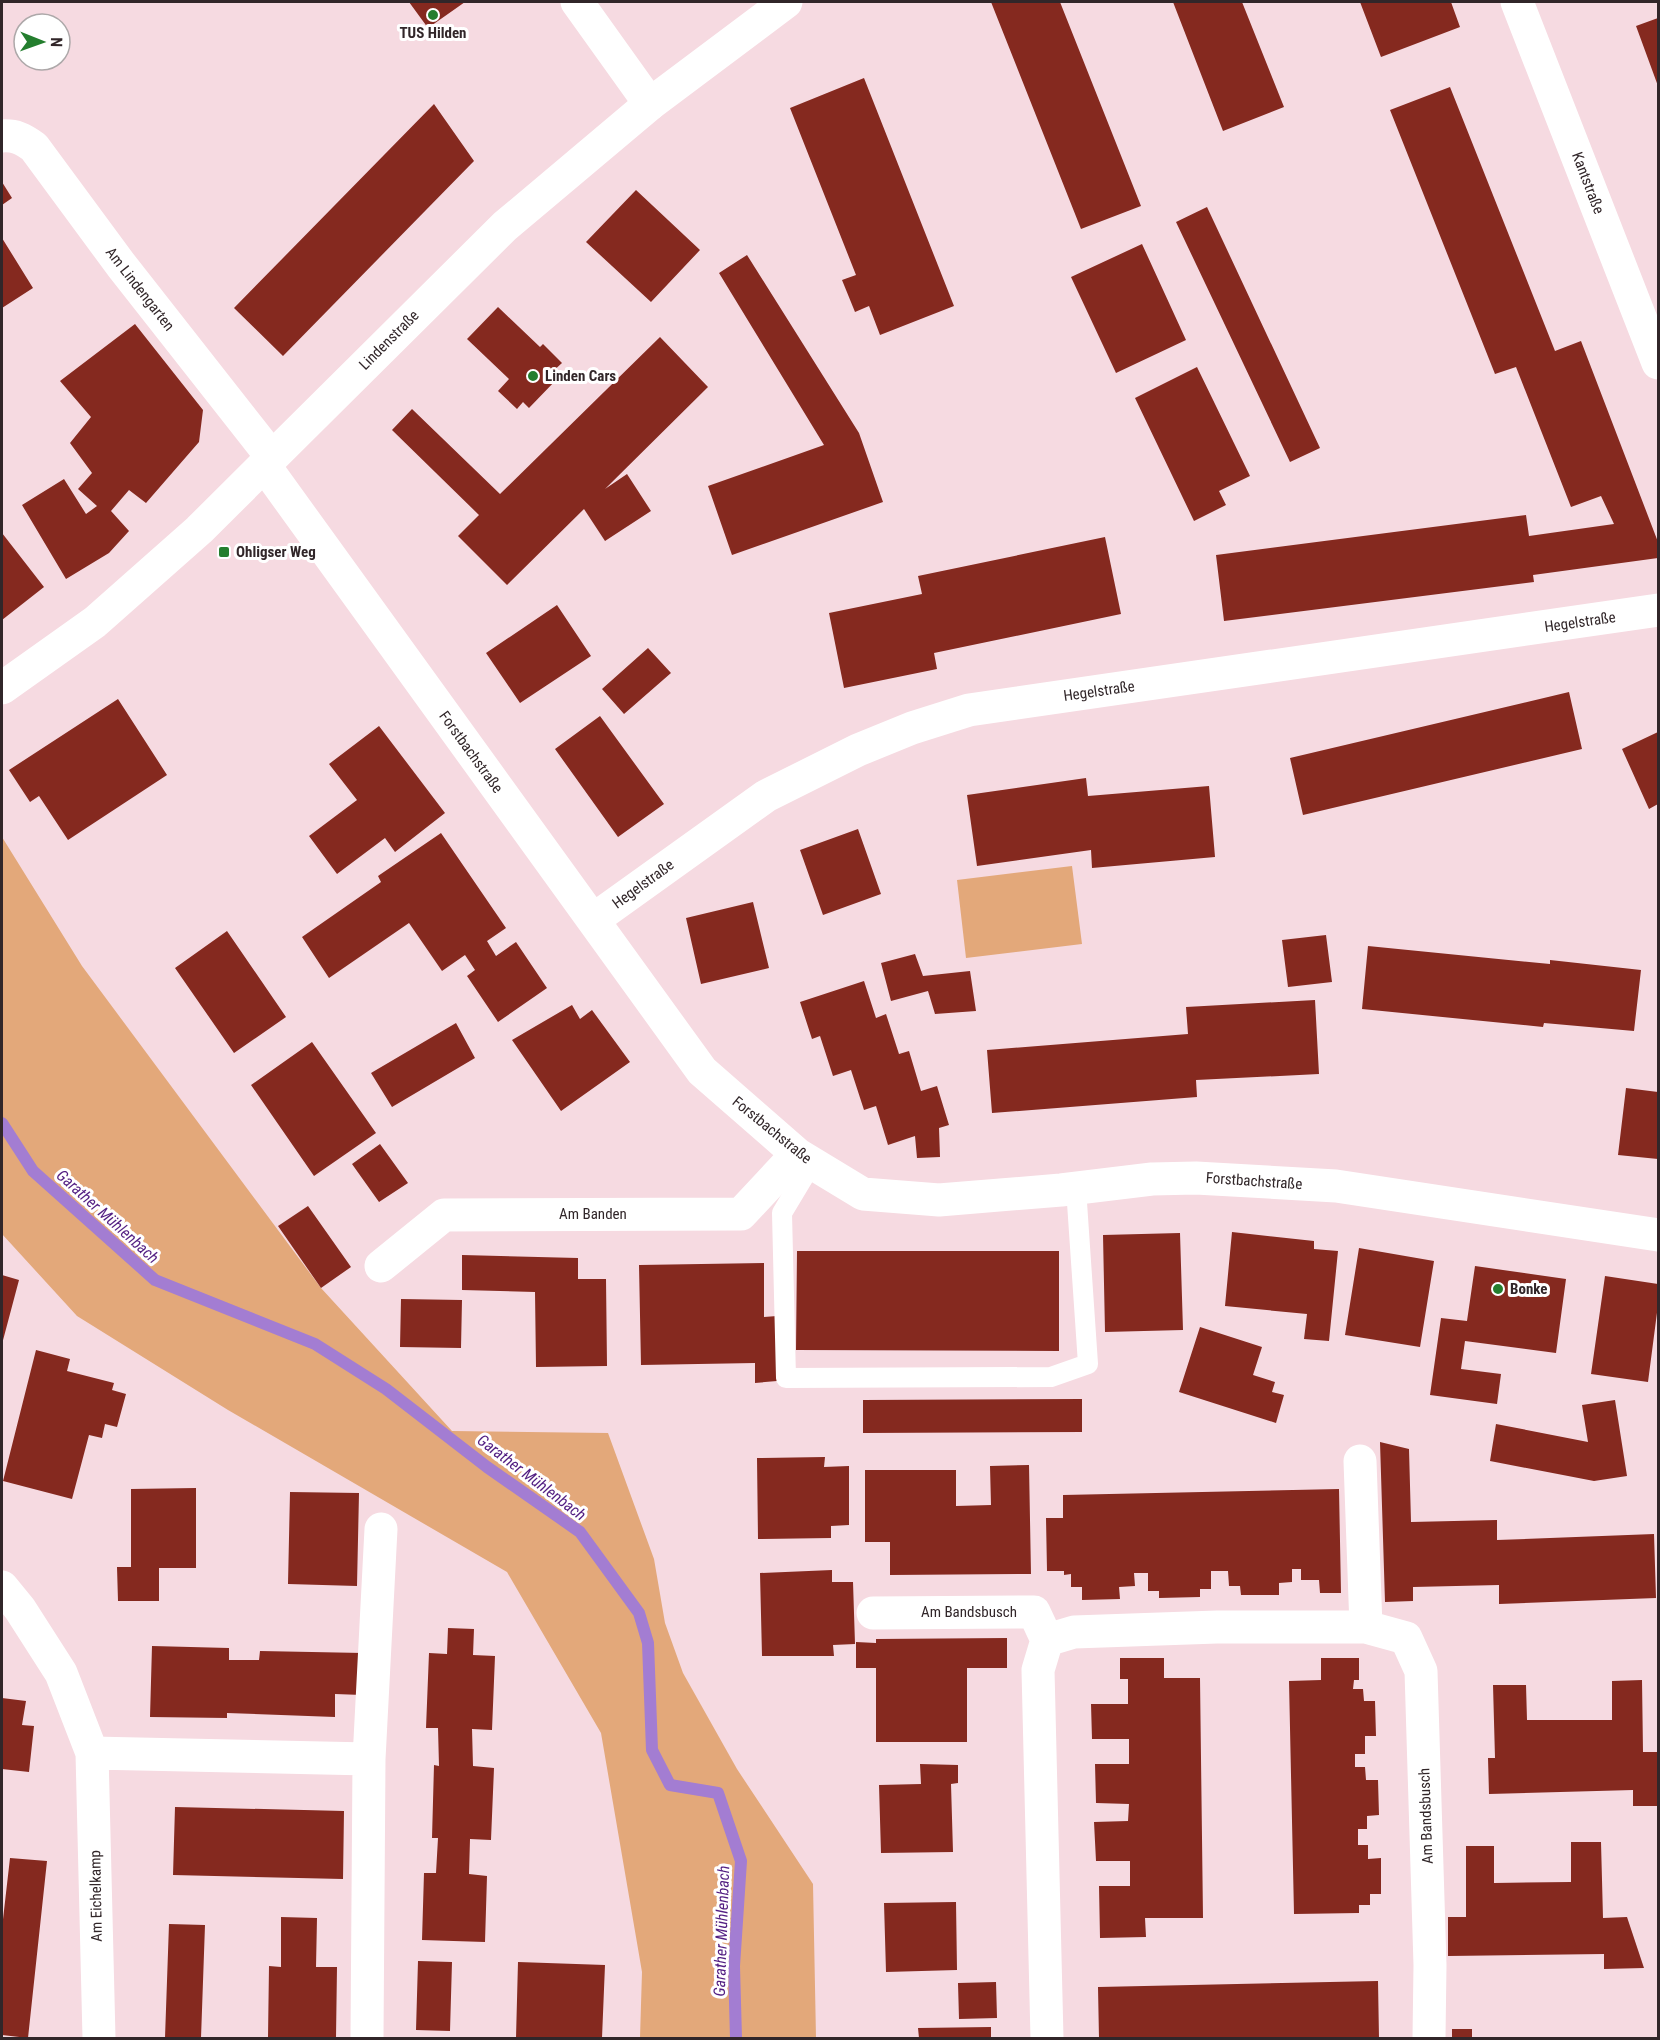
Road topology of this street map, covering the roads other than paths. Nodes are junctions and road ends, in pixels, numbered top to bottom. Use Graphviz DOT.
graph roads {
  1 [pos="577,2"];
  2 [pos="786,2"];
  3 [pos="1517,2"];
  4 [pos="650,105"];
  5 [pos="2,136"];
  6 [pos="1659,363"];
  7 [pos="267,460"];
  8 [pos="1659,610"];
  9 [pos="2,688"];
  10 [pos="593,920"];
  11 [pos="804,1158"];
  12 [pos="1076,1188"];
  13 [pos="1659,1235"];
  14 [pos="381,1266"];
  15 [pos="1360,1461"];
  16 [pos="381,1529"];
  17 [pos="2,1587"];
  18 [pos="873,1613"];
  19 [pos="1366,1627"];
  20 [pos="1047,1640"];
  21 [pos="92,1753"];
  22 [pos="369,1759"];
  23 [pos="99,2038"];
  24 [pos="367,2038"];
  25 [pos="1047,2038"];
  26 [pos="1429,2038"];
  1 -- 4 [label="street"];
  2 -- 4 [label="street, Lindenstraße"];
  3 -- 6 [label="street, Kantstraße"];
  4 -- 7 [label="street, Lindenstraße"];
  5 -- 7 [label="street, Am Lindengarten"];
  7 -- 9 [label="street, Lindenstraße"];
  7 -- 10 [label="street, Forstbachstraße"];
  8 -- 10 [label="street, Hegelstraße"];
  10 -- 11 [label="street, Forstbachstraße"];
  11 -- 12 [label="street, Forstbachstraße"];
  11 -- 12 [label="lane"];
  11 -- 14 [label="street, Am Banden"];
  12 -- 13 [label="street, Forstbachstraße"];
  15 -- 19 [label="street"];
  16 -- 22 [label="street"];
  17 -- 21 [label="street, Am Eichelkamp"];
  18 -- 20 [label="street, Am Bandsbusch"];
  19 -- 20 [label="street, Am Bandsbusch"];
  19 -- 26 [label="street, Am Bandsbusch"];
  20 -- 25 [label="street"];
  21 -- 22 [label="street"];
  21 -- 23 [label="street, Am Eichelkamp"];
  22 -- 24 [label="street"];
}
